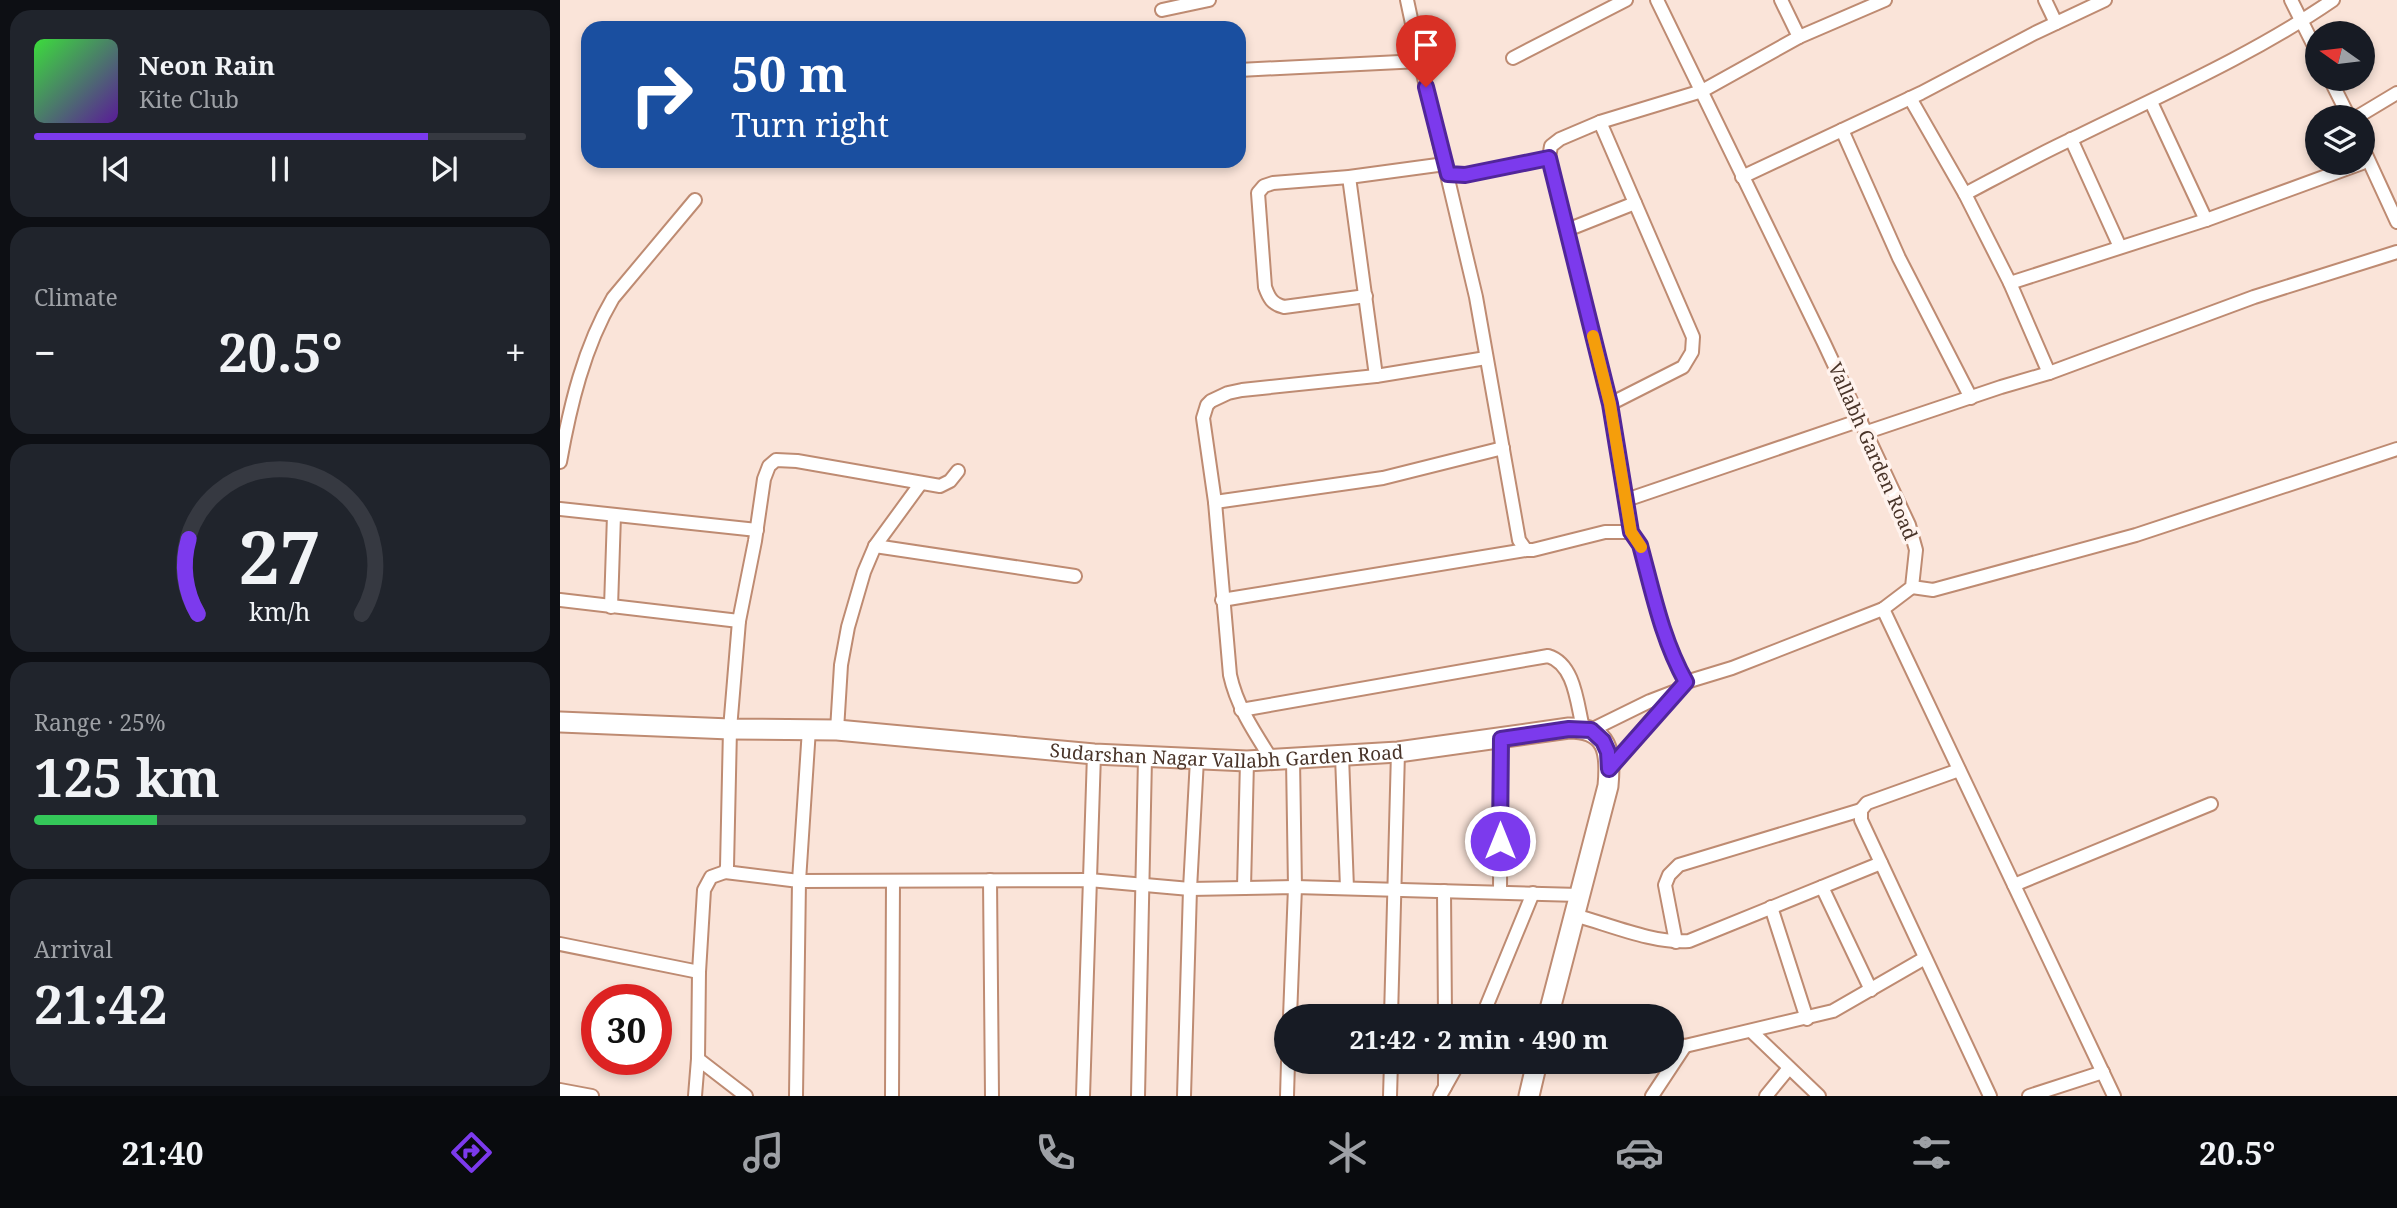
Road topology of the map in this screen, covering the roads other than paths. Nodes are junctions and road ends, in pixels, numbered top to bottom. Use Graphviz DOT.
graph roads {
  1 [pos="1209,0"];
  2 [pos="1407,0"];
  3 [pos="1626,0"];
  4 [pos="1657,0"];
  5 [pos="1781,0"];
  6 [pos="1885,0"];
  7 [pos="2045,0"];
  8 [pos="2105,0"];
  9 [pos="2291,0"];
  10 [pos="2333,0"];
  11 [pos="1162,10"];
  12 [pos="2302,21"];
  13 [pos="2056,23"];
  14 [pos="2305,27"];
  15 [pos="1799,37"];
  16 [pos="1514,58"];
  17 [pos="1420,61"];
  18 [pos="1246,70"];
  19 [pos="1702,91"];
  20 [pos="2397,93"];
  21 [pos="1910,98"];
  22 [pos="2151,102"];
  23 [pos="2375,106"];
  24 [pos="1600,122"];
  25 [pos="1842,130"];
  26 [pos="2071,139"];
  27 [pos="1549,158"];
  28 [pos="1446,169"];
  29 [pos="2329,175"];
  30 [pos="2372,175"];
  31 [pos="1349,177"];
  32 [pos="1742,177"];
  33 [pos="1965,194"];
  34 [pos="695,200"];
  35 [pos="1634,203"];
  36 [pos="2206,220"];
  37 [pos="2397,222"];
  38 [pos="1567,230"];
  39 [pos="2120,247"];
  40 [pos="2397,252"];
  41 [pos="2010,283"];
  42 [pos="1366,296"];
  43 [pos="1486,358"];
  44 [pos="2049,373"];
  45 [pos="1376,376"];
  46 [pos="1971,398"];
  47 [pos="1610,404"];
  48 [pos="1864,426"];
  49 [pos="1503,449"];
  50 [pos="2397,449"];
  51 [pos="560,462"];
  52 [pos="958,471"];
  53 [pos="921,483"];
  54 [pos="1626,500"];
  55 [pos="1215,502"];
  56 [pos="560,509"];
  57 [pos="614,514"];
  58 [pos="757,530"];
  59 [pos="1631,532"];
  60 [pos="875,546"];
  61 [pos="1526,550"];
  62 [pos="1075,576"];
  63 [pos="1912,587"];
  64 [pos="560,600"];
  65 [pos="1222,600"];
  66 [pos="611,607"];
  67 [pos="1883,609"];
  68 [pos="739,621"];
  69 [pos="1681,687"];
  70 [pos="1241,710"];
  71 [pos="560,722"];
  72 [pos="730,729"];
  73 [pos="809,729"];
  74 [pos="1587,729"];
  75 [pos="837,730"];
  76 [pos="1501,739"];
  77 [pos="1398,752"];
  78 [pos="1094,754"];
  79 [pos="1342,756"];
  80 [pos="1145,758"];
  81 [pos="1197,759"];
  82 [pos="1293,759"];
  83 [pos="1272,760"];
  84 [pos="1247,761"];
  85 [pos="1609,769"];
  86 [pos="1959,770"];
  87 [pos="2211,804"];
  88 [pos="1861,810"];
  89 [pos="1881,863"];
  90 [pos="725,872"];
  91 [pos="990,880"];
  92 [pos="1089,880"];
  93 [pos="799,881"];
  94 [pos="893,881"];
  95 [pos="1143,885"];
  96 [pos="2014,885"];
  97 [pos="1296,887"];
  98 [pos="1822,887"];
  99 [pos="1244,888"];
  100 [pos="1346,888"];
  101 [pos="1190,889"];
  102 [pos="1393,890"];
  103 [pos="1444,891"];
  104 [pos="1500,892"];
  105 [pos="1533,893"];
  106 [pos="1579,895"];
  107 [pos="1771,908"];
  108 [pos="1574,915"];
  109 [pos="1676,942"];
  110 [pos="560,944"];
  111 [pos="1925,958"];
  112 [pos="699,972"];
  113 [pos="1871,990"];
  114 [pos="1291,1004"];
  115 [pos="1391,1004"];
  116 [pos="1445,1004"];
  117 [pos="1487,1004"];
  118 [pos="1551,1004"];
  119 [pos="1807,1019"];
  120 [pos="1751,1031"];
  121 [pos="1685,1046"];
  122 [pos="698,1059"];
  123 [pos="1789,1068"];
  124 [pos="2103,1072"];
  125 [pos="1288,1074"];
  126 [pos="1391,1074"];
  127 [pos="1444,1074"];
  128 [pos="1452,1074"];
  129 [pos="1534,1074"];
  130 [pos="560,1090"];
  131 [pos="1442,1092"];
  132 [pos="592,1096"];
  133 [pos="695,1096"];
  134 [pos="746,1096"];
  135 [pos="796,1096"];
  136 [pos="892,1096"];
  137 [pos="992,1096"];
  138 [pos="1083,1096"];
  139 [pos="1138,1096"];
  140 [pos="1184,1096"];
  141 [pos="1287,1096"];
  142 [pos="1390,1096"];
  143 [pos="1529,1096"];
  144 [pos="1652,1096"];
  145 [pos="1766,1096"];
  146 [pos="1819,1096"];
  147 [pos="1990,1096"];
  148 [pos="2029,1096"];
  149 [pos="2114,1096"];
  1 -- 11 [label="street"];
  2 -- 17 [label="street"];
  3 -- 16 [label="street"];
  4 -- 19 [label="street, Vallabh Garden Road"];
  5 -- 15 [label="street"];
  6 -- 15 [label="street"];
  7 -- 13 [label="street"];
  8 -- 13 [label="street"];
  9 -- 12 [label="street"];
  10 -- 12 [label="street"];
  12 -- 14 [label="street"];
  12 -- 22 [label="street"];
  13 -- 21 [label="street"];
  15 -- 19 [label="street"];
  17 -- 18 [label="street"];
  17 -- 28 [label="street"];
  19 -- 24 [label="street"];
  19 -- 32 [label="street, Vallabh Garden Road"];
  20 -- 23 [label="street"];
  21 -- 25 [label="street"];
  21 -- 33 [label="street"];
  22 -- 26 [label="street"];
  22 -- 36 [label="street"];
  24 -- 27 [label="street"];
  24 -- 35 [label="street"];
  25 -- 32 [label="street"];
  25 -- 46 [label="street"];
  26 -- 33 [label="street"];
  26 -- 39 [label="street"];
  27 -- 28 [label="street"];
  27 -- 38 [label="street"];
  28 -- 31 [label="street"];
  28 -- 43 [label="street"];
  29 -- 36 [label="street"];
  30 -- 37 [label="street"];
  31 -- 42 [label="street"];
  31 -- 42 [label="street"];
  32 -- 48 [label="street, Vallabh Garden Road"];
  33 -- 41 [label="street"];
  34 -- 51 [label="street"];
  35 -- 38 [label="street"];
  35 -- 47 [label="street"];
  36 -- 39 [label="street"];
  38 -- 47 [label="street"];
  39 -- 41 [label="street"];
  40 -- 44 [label="street"];
  41 -- 44 [label="street"];
  42 -- 45 [label="street"];
  43 -- 45 [label="street"];
  43 -- 49 [label="street"];
  44 -- 46 [label="street"];
  45 -- 55 [label="street"];
  46 -- 48 [label="street"];
  47 -- 54 [label="street"];
  48 -- 54 [label="street"];
  48 -- 63 [label="street, Vallabh Garden Road"];
  49 -- 55 [label="street"];
  49 -- 61 [label="street"];
  50 -- 63 [label="street"];
  52 -- 53 [label="street"];
  53 -- 58 [label="street"];
  53 -- 60 [label="street"];
  54 -- 59 [label="street"];
  55 -- 65 [label="street"];
  56 -- 57 [label="street"];
  57 -- 58 [label="street"];
  57 -- 66 [label="street"];
  58 -- 68 [label="street"];
  59 -- 61 [label="street"];
  59 -- 69 [label="street"];
  60 -- 62 [label="street"];
  60 -- 75 [label="street"];
  61 -- 65 [label="street"];
  63 -- 67 [label="street"];
  64 -- 66 [label="street"];
  65 -- 70 [label="street"];
  66 -- 68 [label="street"];
  67 -- 69 [label="street"];
  67 -- 86 [label="street"];
  68 -- 72 [label="street"];
  69 -- 74 [label="street"];
  69 -- 85 [label="street"];
  70 -- 74 [label="street"];
  70 -- 83 [label="street"];
  71 -- 72 [label="street, Sudarshan Nagar Vallabh Garden Road"];
  72 -- 73 [label="street, Sudarshan Nagar Vallabh Garden Road"];
  72 -- 90 [label="street"];
  73 -- 75 [label="street, Sudarshan Nagar Vallabh Garden Road"];
  73 -- 93 [label="street"];
  74 -- 76 [label="street, Sudarshan Nagar Vallabh Garden Road"];
  74 -- 85 [label="street"];
  75 -- 78 [label="street, Sudarshan Nagar Vallabh Garden Road"];
  76 -- 77 [label="street, Sudarshan Nagar Vallabh Garden Road"];
  76 -- 104 [label="street"];
  77 -- 79 [label="street, Sudarshan Nagar Vallabh Garden Road"];
  77 -- 102 [label="street"];
  78 -- 80 [label="street, Sudarshan Nagar Vallabh Garden Road"];
  78 -- 92 [label="street"];
  79 -- 82 [label="street, Sudarshan Nagar Vallabh Garden Road"];
  79 -- 100 [label="street"];
  80 -- 81 [label="street, Sudarshan Nagar Vallabh Garden Road"];
  80 -- 95 [label="street"];
  81 -- 84 [label="street, Sudarshan Nagar Vallabh Garden Road"];
  81 -- 101 [label="street"];
  82 -- 83 [label="street, Sudarshan Nagar Vallabh Garden Road"];
  82 -- 97 [label="street"];
  83 -- 84 [label="street, Sudarshan Nagar Vallabh Garden Road"];
  84 -- 99 [label="street"];
  85 -- 106 [label="street"];
  86 -- 88 [label="street"];
  86 -- 96 [label="street"];
  87 -- 96 [label="street"];
  88 -- 89 [label="street"];
  88 -- 109 [label="street"];
  89 -- 98 [label="street"];
  89 -- 111 [label="street"];
  90 -- 93 [label="street"];
  90 -- 112 [label="street"];
  91 -- 92 [label="street"];
  91 -- 94 [label="street"];
  91 -- 137 [label="street"];
  92 -- 95 [label="street"];
  92 -- 138 [label="street"];
  93 -- 94 [label="street"];
  93 -- 135 [label="street"];
  94 -- 136 [label="street"];
  95 -- 101 [label="street"];
  95 -- 139 [label="street"];
  96 -- 124 [label="street"];
  97 -- 99 [label="street"];
  97 -- 100 [label="street"];
  97 -- 114 [label="street"];
  98 -- 107 [label="street"];
  98 -- 113 [label="street"];
  99 -- 101 [label="street"];
  100 -- 102 [label="street"];
  101 -- 140 [label="street"];
  102 -- 103 [label="street"];
  102 -- 115 [label="street"];
  103 -- 104 [label="street"];
  103 -- 116 [label="street"];
  104 -- 105 [label="street"];
  105 -- 106 [label="street"];
  105 -- 117 [label="street"];
  106 -- 108 [label="street"];
  107 -- 109 [label="street"];
  107 -- 119 [label="street"];
  108 -- 109 [label="street"];
  108 -- 118 [label="street"];
  110 -- 112 [label="street"];
  111 -- 113 [label="street"];
  111 -- 147 [label="street"];
  112 -- 122 [label="street"];
  113 -- 119 [label="street"];
  119 -- 120 [label="street"];
  120 -- 121 [label="street"];
  120 -- 123 [label="street"];
  121 -- 144 [label="street"];
  122 -- 133 [label="street"];
  122 -- 134 [label="street"];
  123 -- 145 [label="street"];
  123 -- 146 [label="street"];
  124 -- 148 [label="street"];
  124 -- 149 [label="street"];
  125 -- 141 [label="street"];
  126 -- 142 [label="street"];
  127 -- 131 [label="street"];
  128 -- 131 [label="street"];
  129 -- 143 [label="street"];
  130 -- 132 [label="street"];
}
